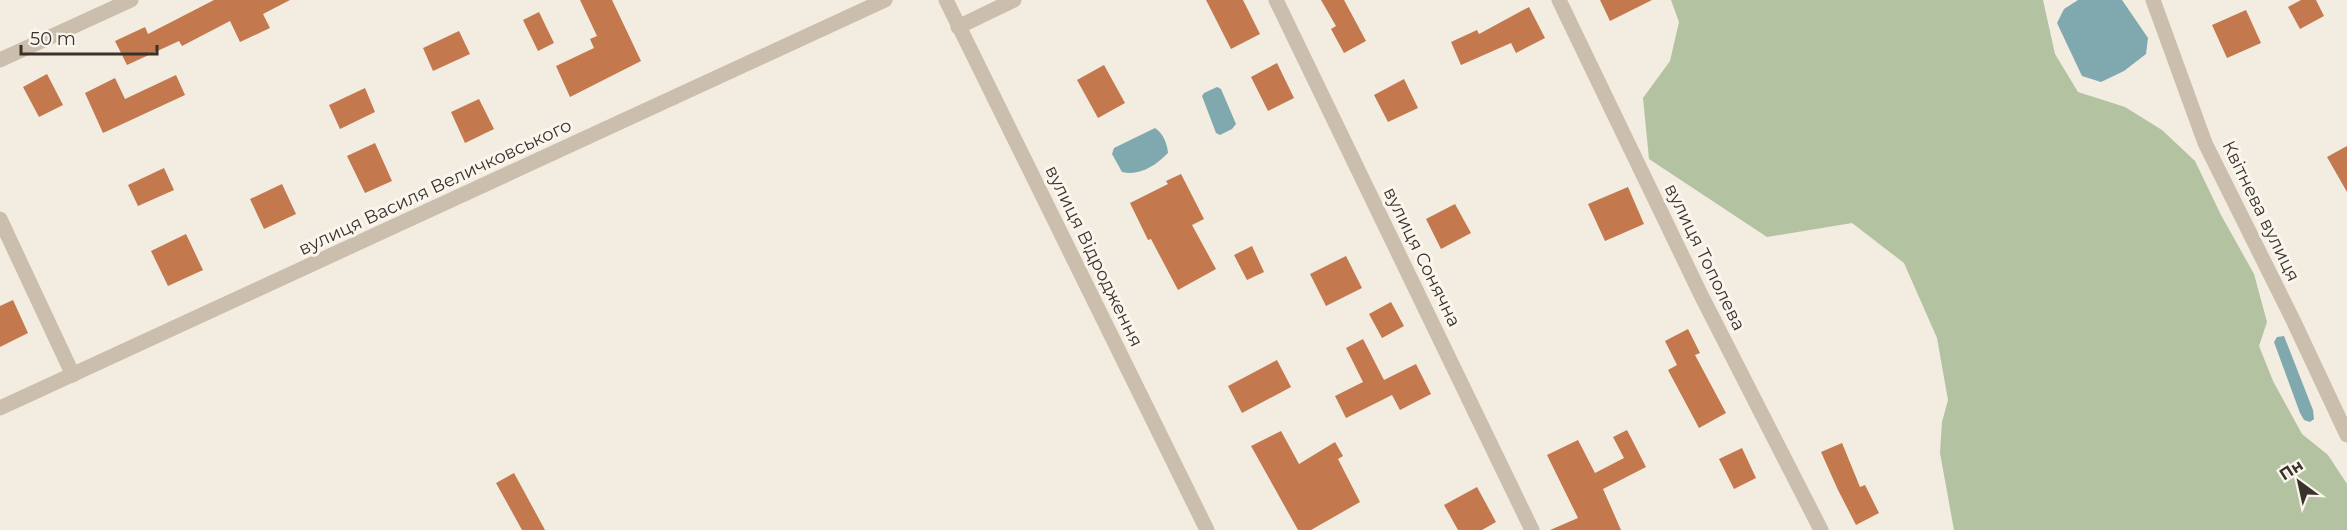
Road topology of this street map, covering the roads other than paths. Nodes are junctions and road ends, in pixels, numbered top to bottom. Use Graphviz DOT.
graph roads {
  1 [pos="131,0"];
  2 [pos="885,0"];
  3 [pos="946,0"];
  4 [pos="1014,0"];
  5 [pos="1276,0"];
  6 [pos="1559,0"];
  7 [pos="2153,0"];
  8 [pos="958,27"];
  9 [pos="0,60"];
  10 [pos="0,219"];
  11 [pos="73,375"];
  12 [pos="0,408"];
  13 [pos="2347,435"];
  14 [pos="1207,530"];
  15 [pos="1532,530"];
  16 [pos="1821,530"];
  1 -- 9 [label="street"];
  2 -- 11 [label="street, вулиця Василя Величковського"];
  3 -- 8 [label="street, вулиця Відродження"];
  4 -- 8 [label="street"];
  5 -- 15 [label="street, вулиця Сонячна"];
  6 -- 16 [label="street, вулиця Тополева"];
  7 -- 13 [label="street, Квітнева вулиця"];
  8 -- 14 [label="street, вулиця Відродження"];
  10 -- 11 [label="street"];
  11 -- 12 [label="street, вулиця Василя Величковського"];
}
